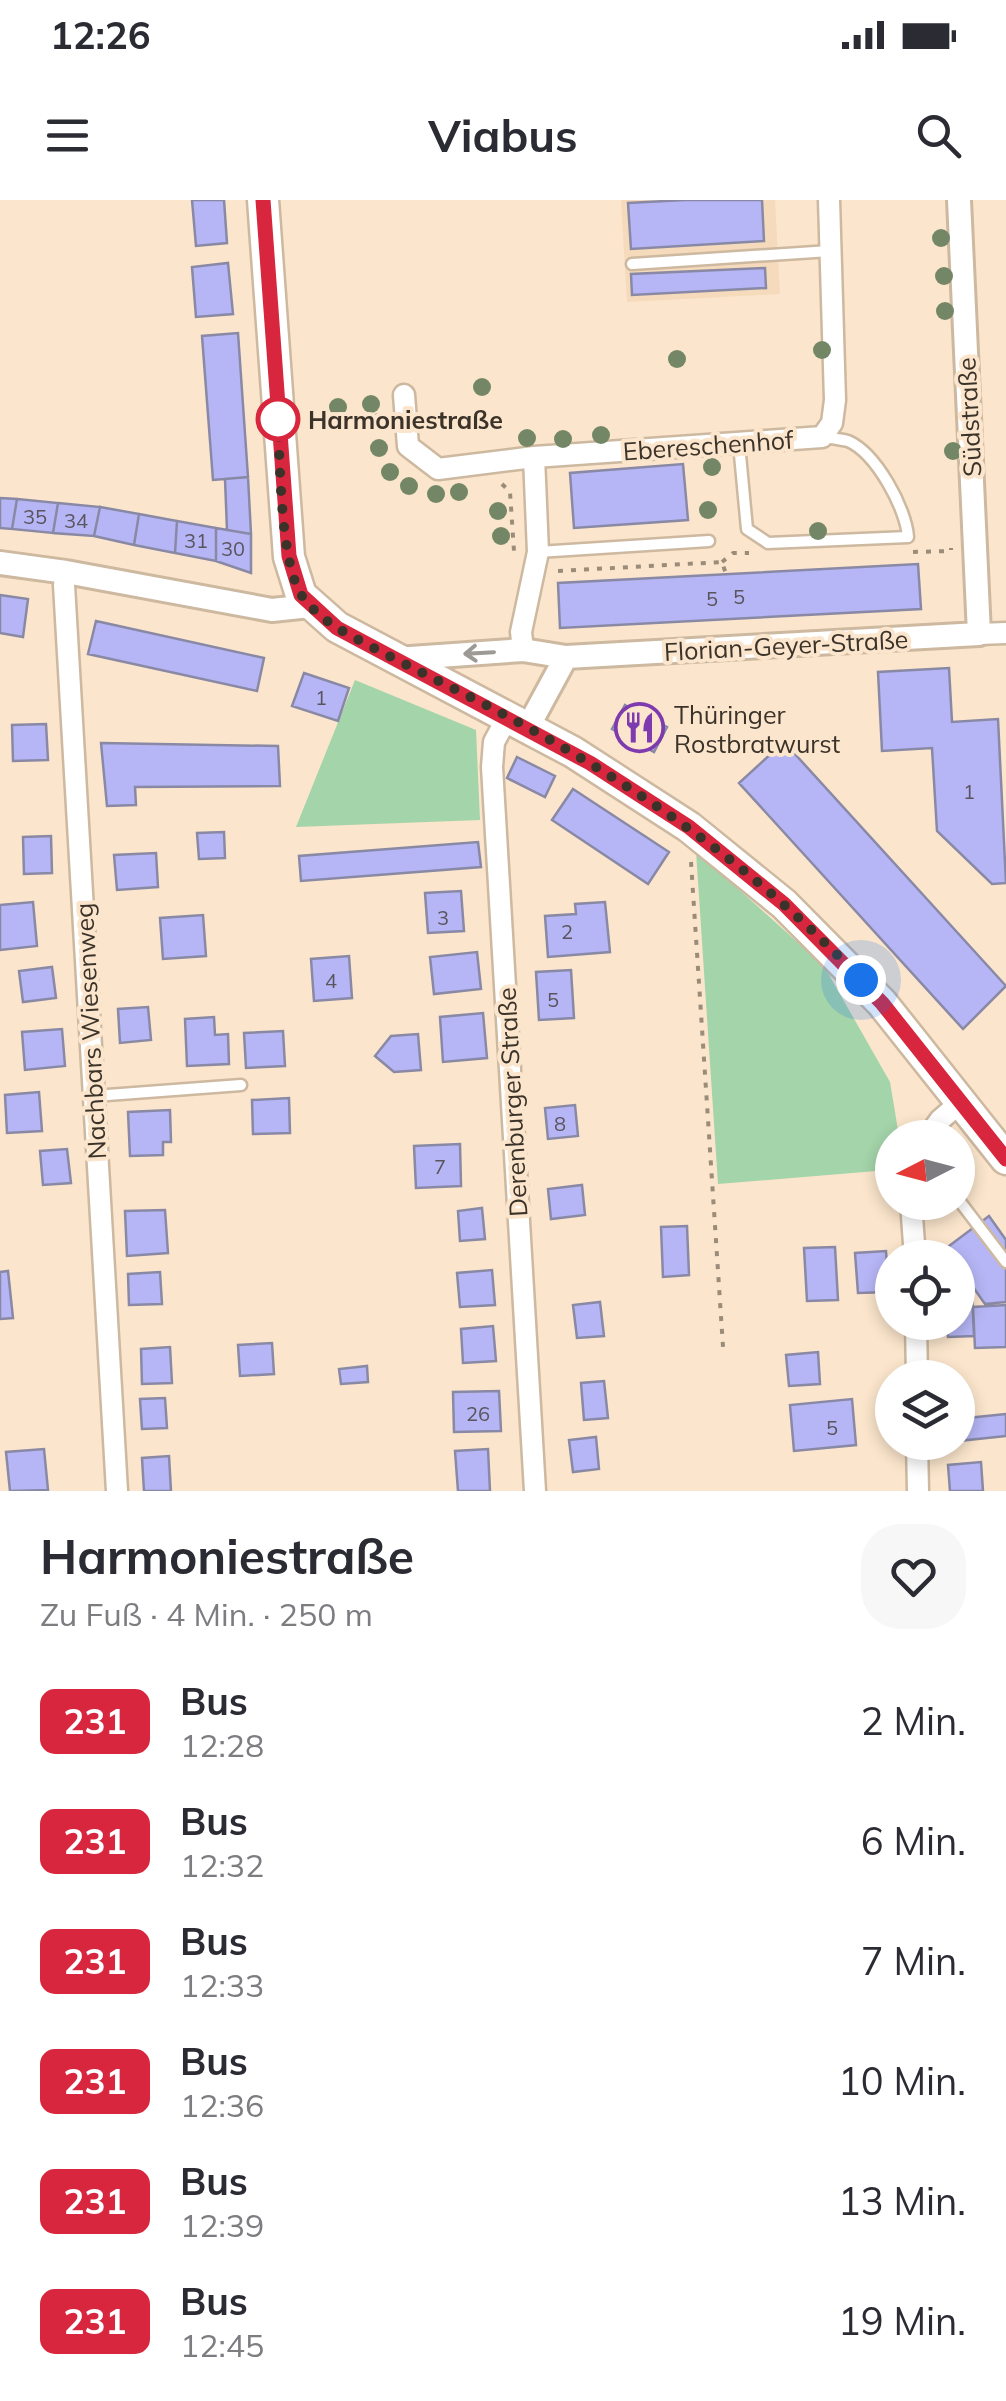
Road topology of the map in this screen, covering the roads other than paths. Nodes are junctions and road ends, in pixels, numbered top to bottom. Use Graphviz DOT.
graph roads {
  1 [pos="262,200"];
  2 [pos="829,200"];
  3 [pos="959,200"];
  4 [pos="832,251"];
  5 [pos="632,264"];
  6 [pos="404,395"];
  7 [pos="822,437"];
  8 [pos="739,444"];
  9 [pos="534,456"];
  10 [pos="709,541"];
  11 [pos="538,552"];
  12 [pos="0,563"];
  13 [pos="66,572"];
  14 [pos="310,606"];
  15 [pos="1006,633"];
  16 [pos="979,634"];
  17 [pos="523,650"];
  18 [pos="566,656"];
  19 [pos="392,659"];
  20 [pos="518,722"];
  21 [pos="241,1086"];
  22 [pos="94,1096"];
  23 [pos="962,1101"];
  24 [pos="940,1120"];
  25 [pos="1006,1159"];
  26 [pos="974,1220"];
  27 [pos="1006,1262"];
  28 [pos="917,1460"];
  29 [pos="117,1491"];
  30 [pos="536,1491"];
  31 [pos="918,1491"];
  1 -- 14 [label="main road"];
  2 -- 4 [label="street, Ebereschenhof"];
  3 -- 16 [label="street, Südstraße"];
  4 -- 5 [label="lane"];
  4 -- 7 [label="street, Ebereschenhof"];
  6 -- 9 [label="street, Ebereschenhof"];
  7 -- 8 [label="street, Ebereschenhof"];
  7 -- 8 [label="lane"];
  8 -- 9 [label="street, Ebereschenhof"];
  9 -- 11 [label="street"];
  10 -- 11 [label="lane"];
  11 -- 17 [label="street"];
  12 -- 13 [label="street"];
  13 -- 14 [label="street"];
  13 -- 22 [label="street, Nachbars Wiesenweg"];
  14 -- 19 [label="main road"];
  15 -- 16 [label="street, Florian-Geyer-Straße"];
  16 -- 18 [label="street, Florian-Geyer-Straße"];
  17 -- 18 [label="street, Florian-Geyer-Straße"];
  17 -- 19 [label="street, Florian-Geyer-Straße, one-way"];
  18 -- 20 [label="street"];
  19 -- 20 [label="main road"];
  20 -- 23 [label="main road"];
  20 -- 30 [label="street, Derenburger Straße"];
  21 -- 22 [label="lane"];
  22 -- 29 [label="street, Nachbars Wiesenweg"];
  23 -- 24 [label="street"];
  23 -- 25 [label="main road"];
  26 -- 27 [label="lane"];
  28 -- 31 [label="street"];
}
